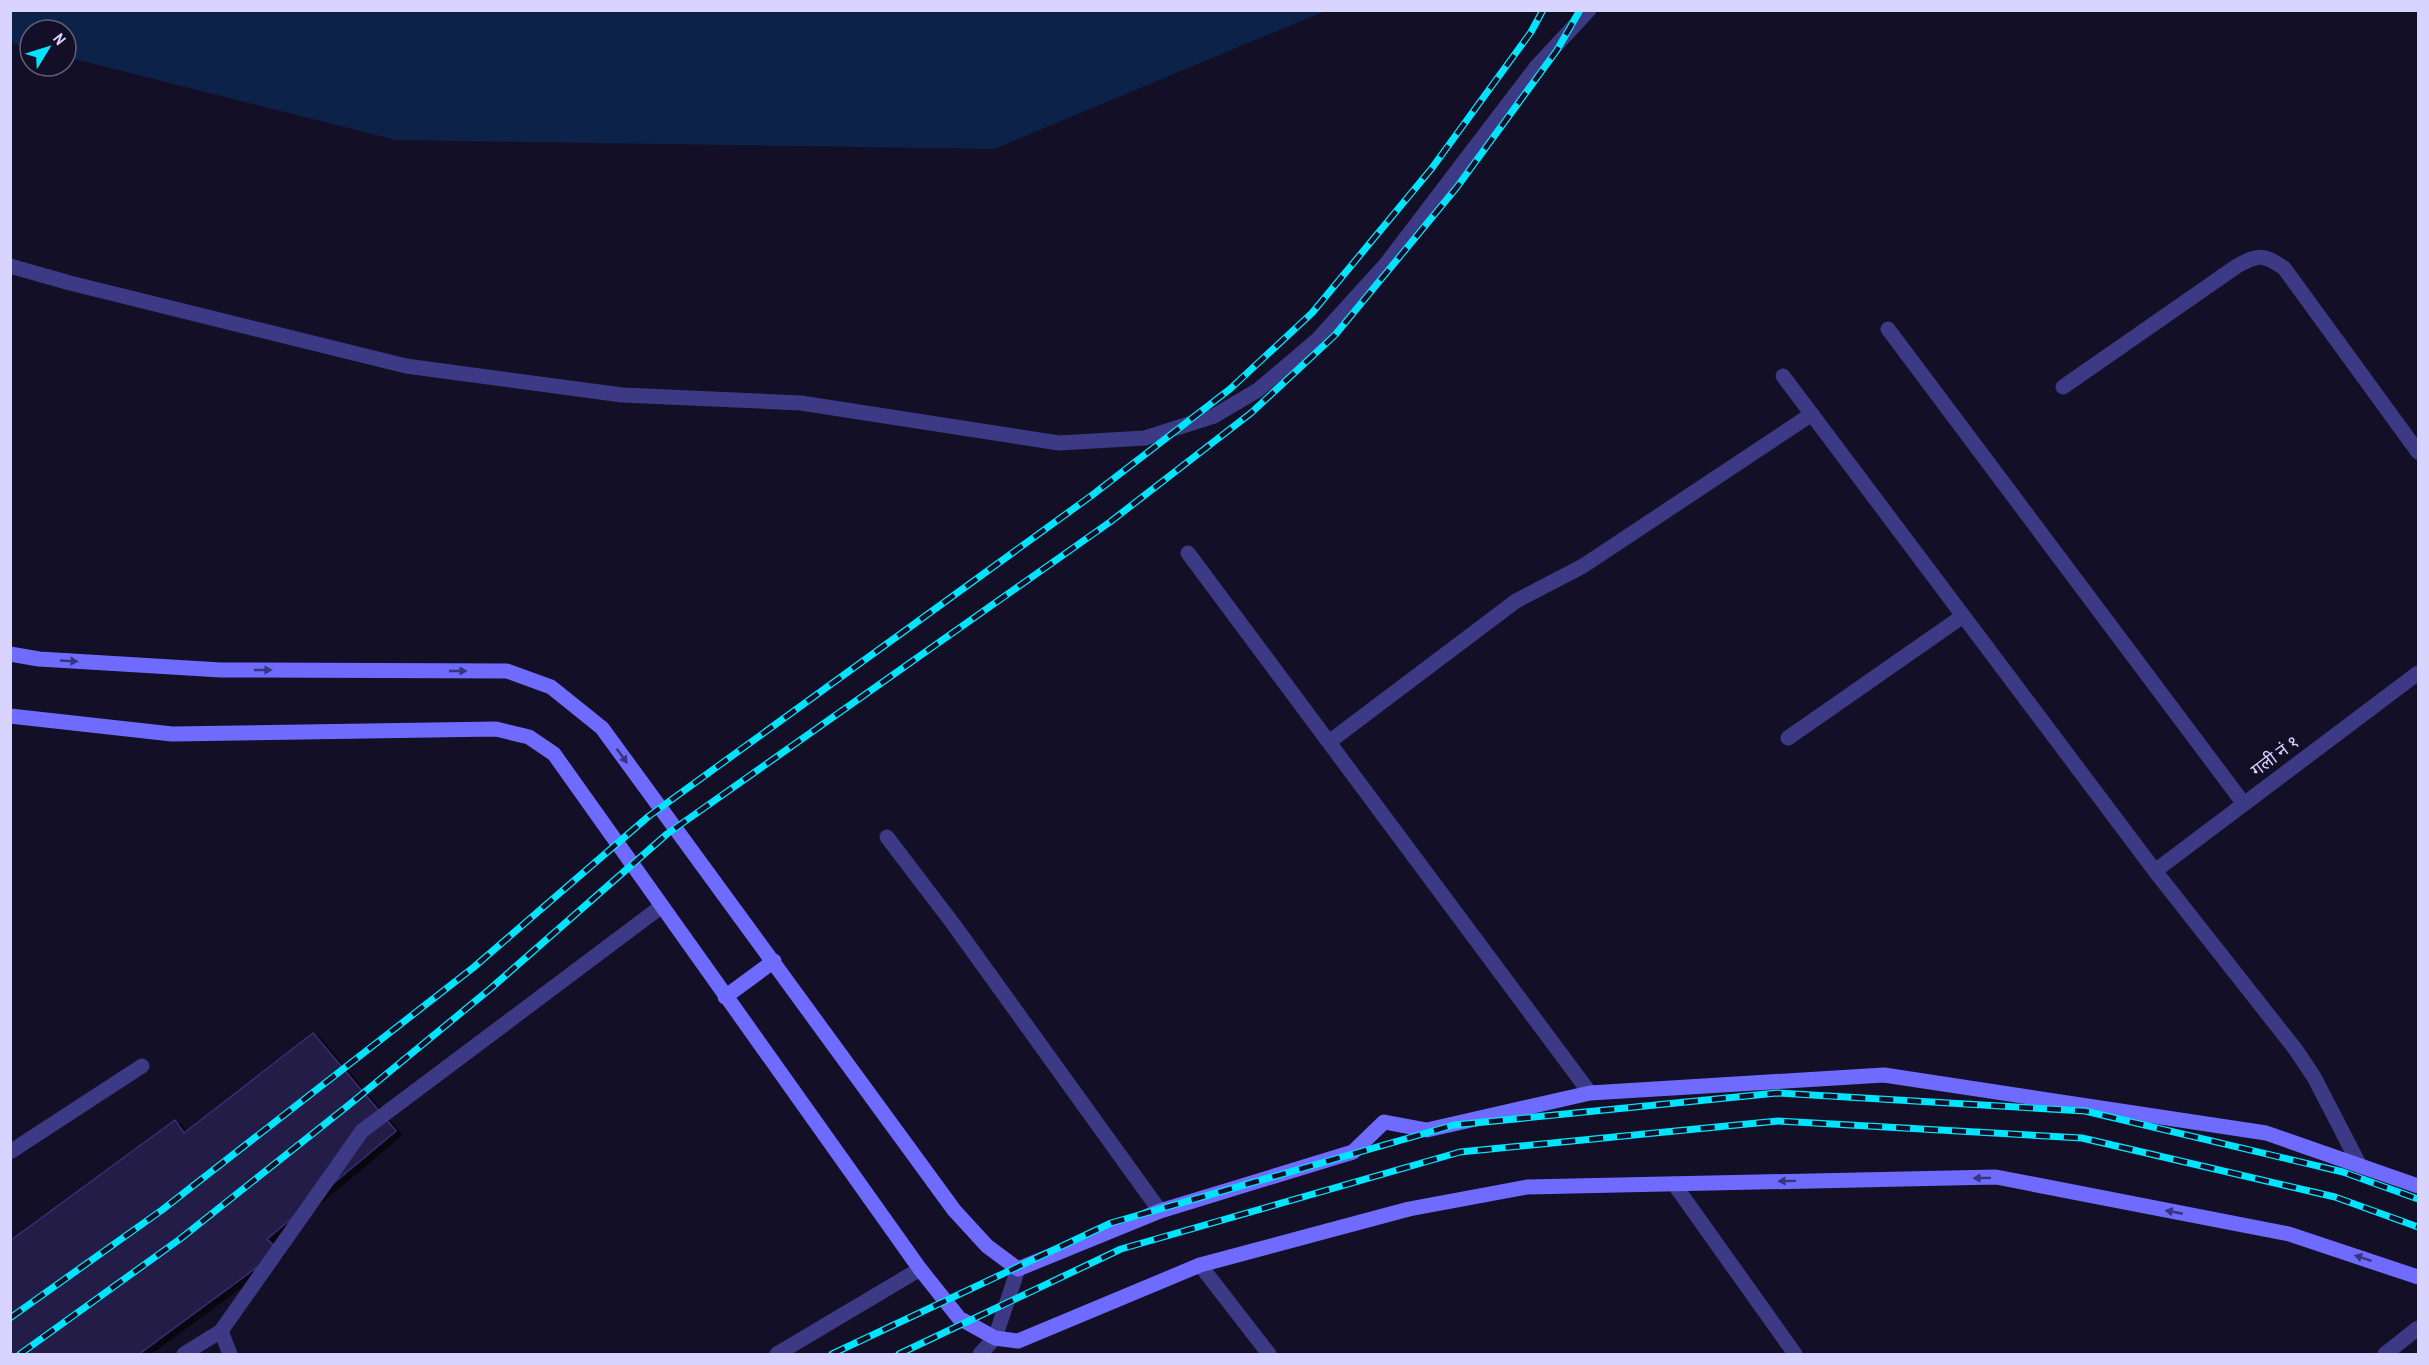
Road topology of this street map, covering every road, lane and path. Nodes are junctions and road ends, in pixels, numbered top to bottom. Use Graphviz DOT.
graph roads {
  1 [pos="1589,10"];
  2 [pos="10,266"];
  3 [pos="1888,329"];
  4 [pos="1783,376"];
  5 [pos="2063,387"];
  6 [pos="1812,414"];
  7 [pos="2418,452"];
  8 [pos="1188,553"];
  9 [pos="1964,616"];
  10 [pos="10,654"];
  11 [pos="2418,673"];
  12 [pos="10,716"];
  13 [pos="1788,738"];
  14 [pos="1329,742"];
  15 [pos="2244,804"];
  16 [pos="887,837"];
  17 [pos="2155,871"];
  18 [pos="662,906"];
  19 [pos="774,961"];
  20 [pos="725,997"];
  21 [pos="142,1066"];
  22 [pos="1590,1093"];
  23 [pos="10,1152"];
  24 [pos="2360,1166"];
  25 [pos="1674,1184"];
  26 [pos="2418,1186"];
  27 [pos="1160,1211"];
  28 [pos="1200,1265"];
  29 [pos="920,1269"];
  30 [pos="1018,1269"];
  31 [pos="2418,1277"];
  32 [pos="2418,1328"];
  33 [pos="221,1331"];
  34 [pos="995,1338"];
  35 [pos="184,1354"];
  36 [pos="230,1354"];
  37 [pos="777,1354"];
  38 [pos="980,1354"];
  39 [pos="1269,1354"];
  40 [pos="1795,1354"];
  41 [pos="2385,1354"];
  1 -- 2 [label="street"];
  3 -- 15 [label="street"];
  4 -- 6 [label="street"];
  5 -- 7 [label="street"];
  6 -- 9 [label="street"];
  6 -- 14 [label="street"];
  8 -- 14 [label="street"];
  9 -- 13 [label="street"];
  9 -- 17 [label="street"];
  10 -- 19 [label="street, one-way"];
  11 -- 15 [label="street, गली नं १"];
  12 -- 18 [label="street"];
  14 -- 22 [label="street"];
  15 -- 17 [label="street, गली नं १"];
  16 -- 27 [label="street"];
  17 -- 24 [label="street"];
  18 -- 20 [label="street"];
  18 -- 33 [label="street"];
  19 -- 20 [label="street"];
  19 -- 30 [label="street"];
  20 -- 29 [label="street"];
  21 -- 23 [label="street"];
  22 -- 24 [label="street"];
  22 -- 27 [label="street"];
  24 -- 26 [label="street"];
  25 -- 28 [label="street"];
  31 -- 25 [label="street, one-way"];
  25 -- 40 [label="street"];
  27 -- 30 [label="street"];
  28 -- 34 [label="street"];
  28 -- 39 [label="street"];
  29 -- 34 [label="street"];
  29 -- 37 [label="street"];
  30 -- 34 [label="street"];
  32 -- 41 [label="street"];
  33 -- 35 [label="street"];
  33 -- 36 [label="street"];
  34 -- 38 [label="street"];
}
